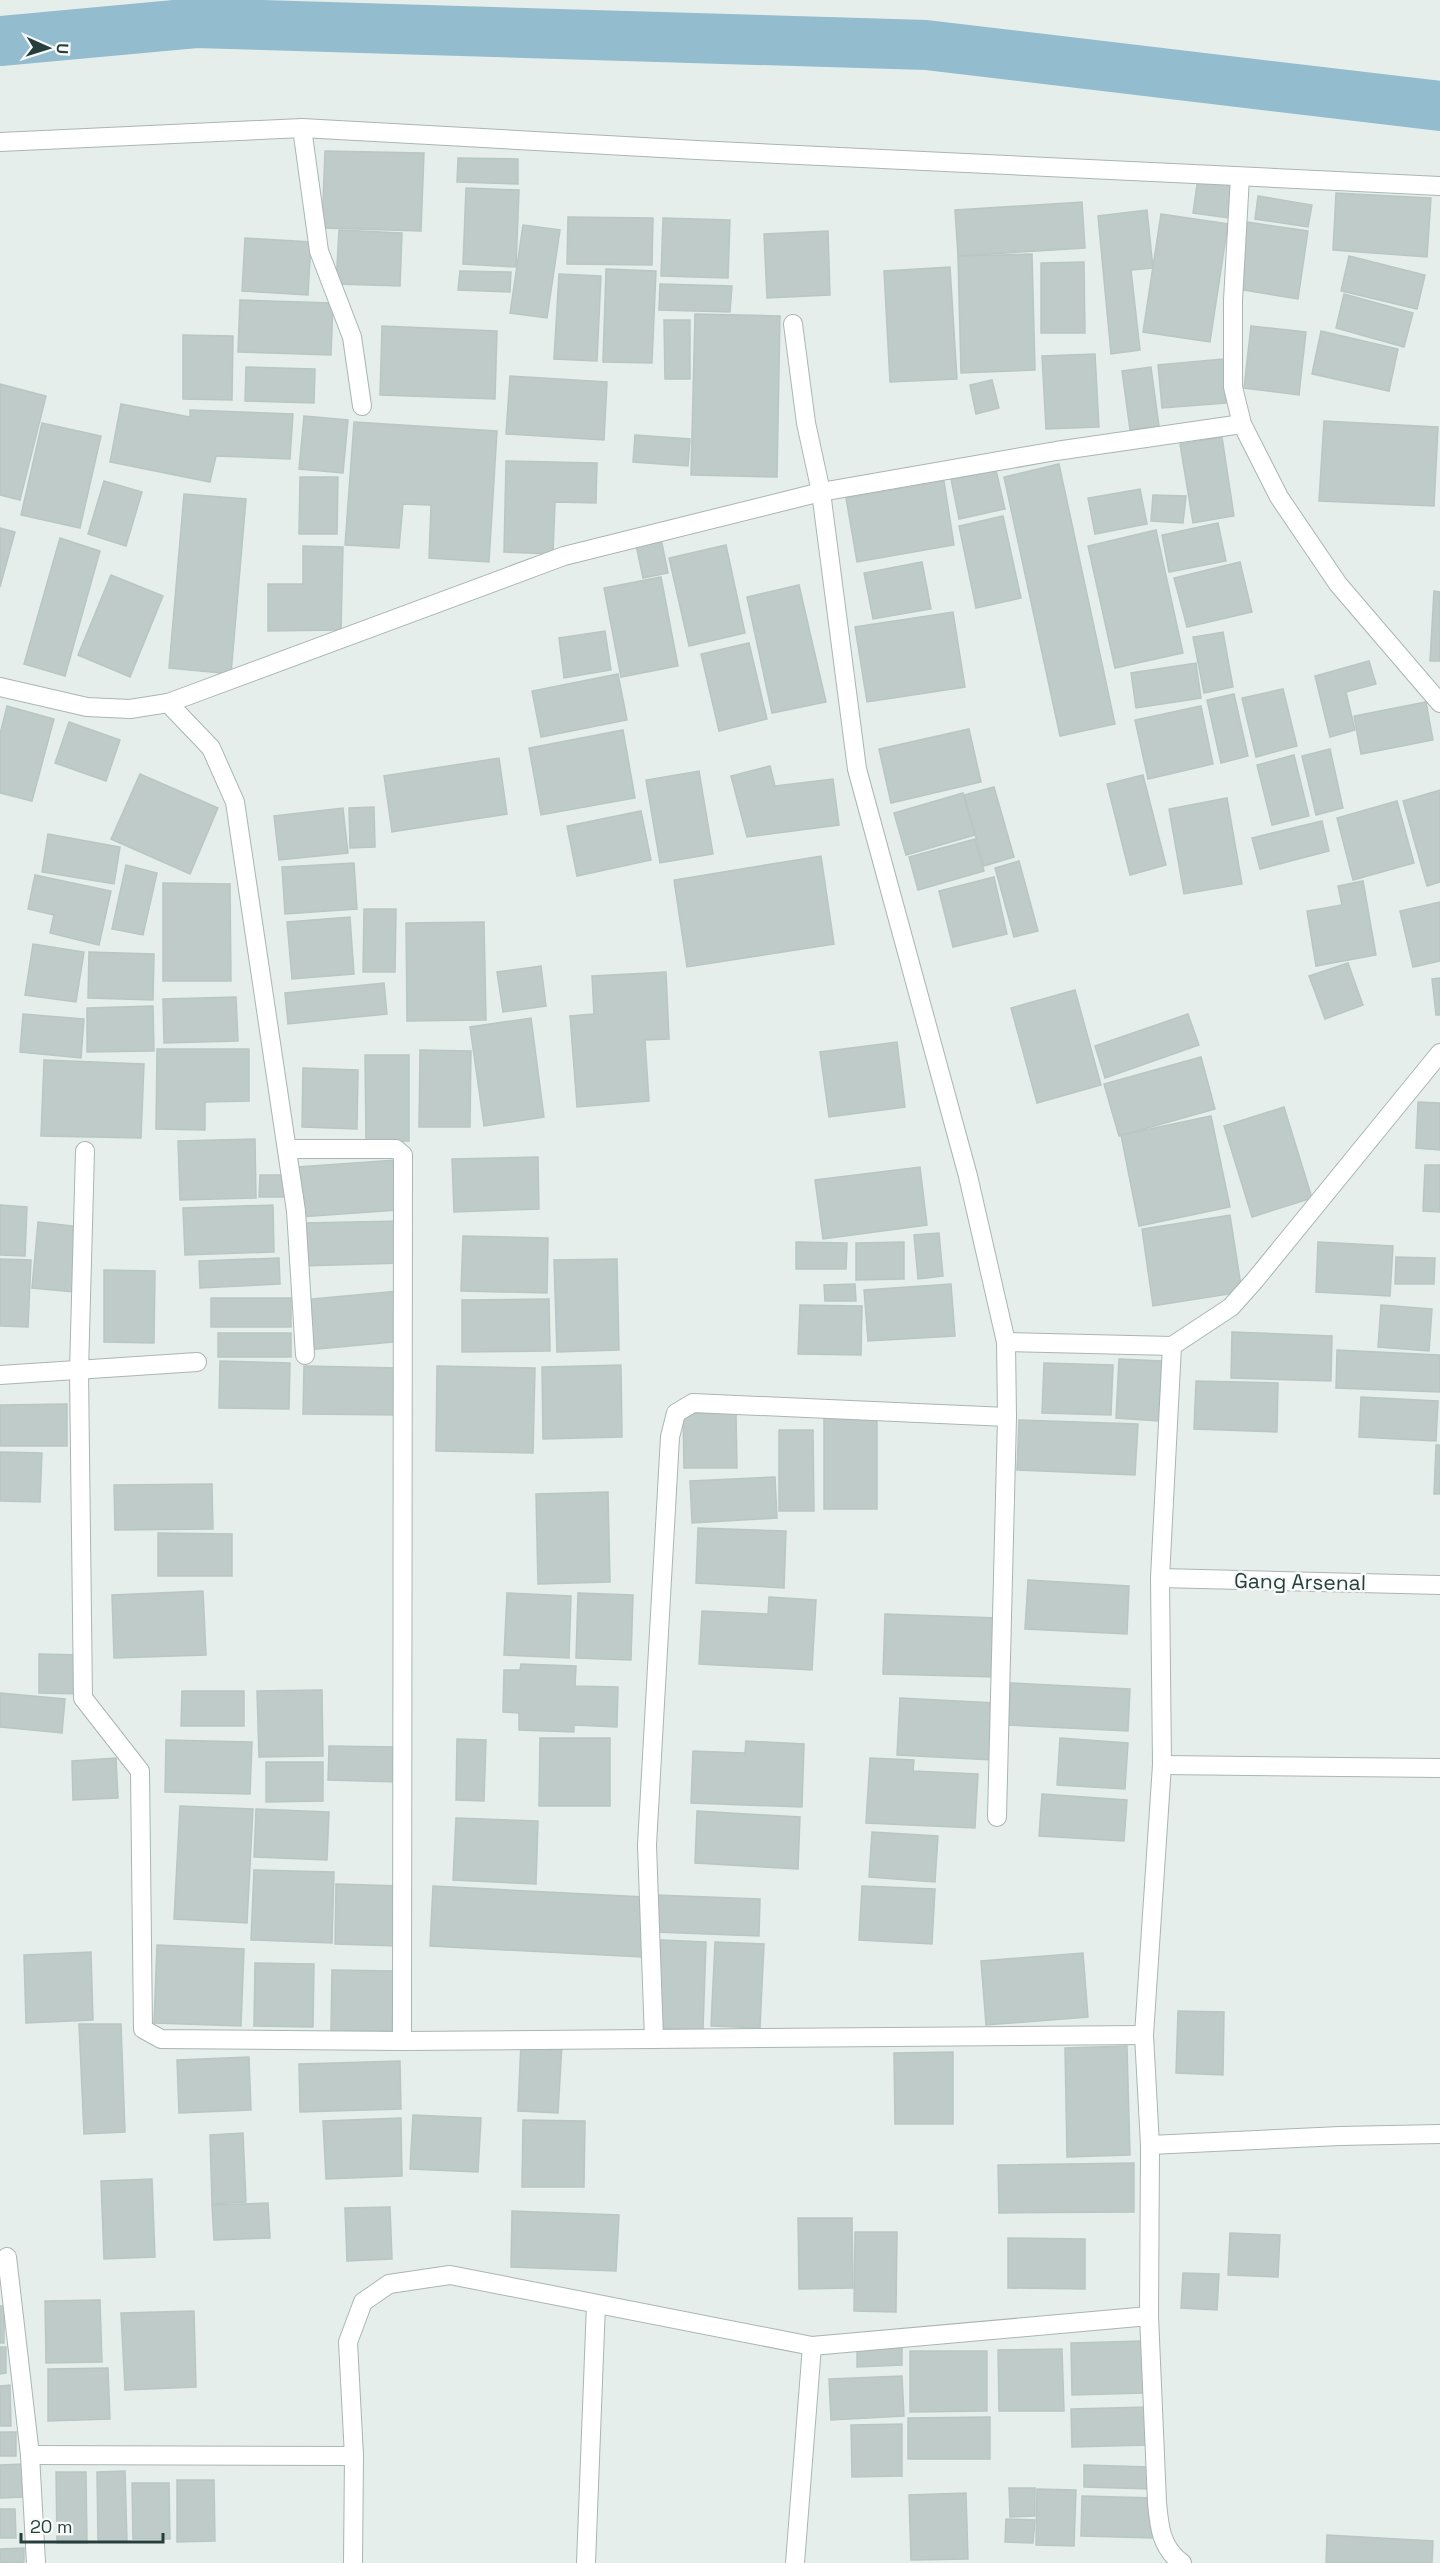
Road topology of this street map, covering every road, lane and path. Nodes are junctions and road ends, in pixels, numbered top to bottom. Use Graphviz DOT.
graph roads {
  1 [pos="302,128"];
  2 [pos="0,142"];
  3 [pos="1240,177"];
  4 [pos="1440,186"];
  5 [pos="793,324"];
  6 [pos="362,406"];
  7 [pos="1242,424"];
  8 [pos="821,492"];
  9 [pos="0,687"];
  10 [pos="168,704"];
  11 [pos="1440,704"];
  12 [pos="1440,1053"];
  13 [pos="286,1149"];
  14 [pos="85,1151"];
  15 [pos="1006,1342"];
  16 [pos="1172,1346"];
  17 [pos="305,1355"];
  18 [pos="197,1362"];
  19 [pos="79,1371"];
  20 [pos="0,1375"];
  21 [pos="1007,1417"];
  22 [pos="1160,1578"];
  23 [pos="1440,1585"];
  24 [pos="1162,1765"];
  25 [pos="1440,1768"];
  26 [pos="997,1817"];
  27 [pos="1144,2034"];
  28 [pos="654,2039"];
  29 [pos="402,2042"];
  30 [pos="1440,2134"];
  31 [pos="1150,2145"];
  32 [pos="7,2257"];
  33 [pos="596,2304"];
  34 [pos="1149,2316"];
  35 [pos="812,2346"];
  36 [pos="30,2455"];
  37 [pos="354,2456"];
  38 [pos="36,2563"];
  39 [pos="353,2563"];
  40 [pos="586,2563"];
  41 [pos="795,2563"];
  42 [pos="1182,2563"];
  1 -- 2 [label="street"];
  1 -- 3 [label="street"];
  1 -- 6 [label="street"];
  3 -- 4 [label="street"];
  3 -- 7 [label="street"];
  5 -- 8 [label="street"];
  7 -- 8 [label="street"];
  7 -- 11 [label="street"];
  8 -- 10 [label="street"];
  8 -- 15 [label="street"];
  9 -- 10 [label="street"];
  10 -- 13 [label="street"];
  12 -- 16 [label="street"];
  13 -- 17 [label="street"];
  13 -- 29 [label="street"];
  14 -- 19 [label="street"];
  15 -- 16 [label="street"];
  15 -- 21 [label="street"];
  16 -- 22 [label="street"];
  18 -- 19 [label="street"];
  19 -- 20 [label="street"];
  19 -- 29 [label="street"];
  21 -- 26 [label="street"];
  21 -- 28 [label="street"];
  22 -- 23 [label="street, Gang Arsenal"];
  22 -- 24 [label="street"];
  24 -- 25 [label="street"];
  24 -- 27 [label="street"];
  27 -- 28 [label="street"];
  27 -- 31 [label="street"];
  28 -- 29 [label="street"];
  30 -- 31 [label="street"];
  31 -- 34 [label="street"];
  32 -- 36 [label="street"];
  33 -- 35 [label="street"];
  33 -- 37 [label="street"];
  33 -- 40 [label="street"];
  34 -- 35 [label="street"];
  34 -- 42 [label="street"];
  35 -- 41 [label="street"];
  36 -- 37 [label="street"];
  36 -- 38 [label="street"];
  37 -- 39 [label="street"];
}
